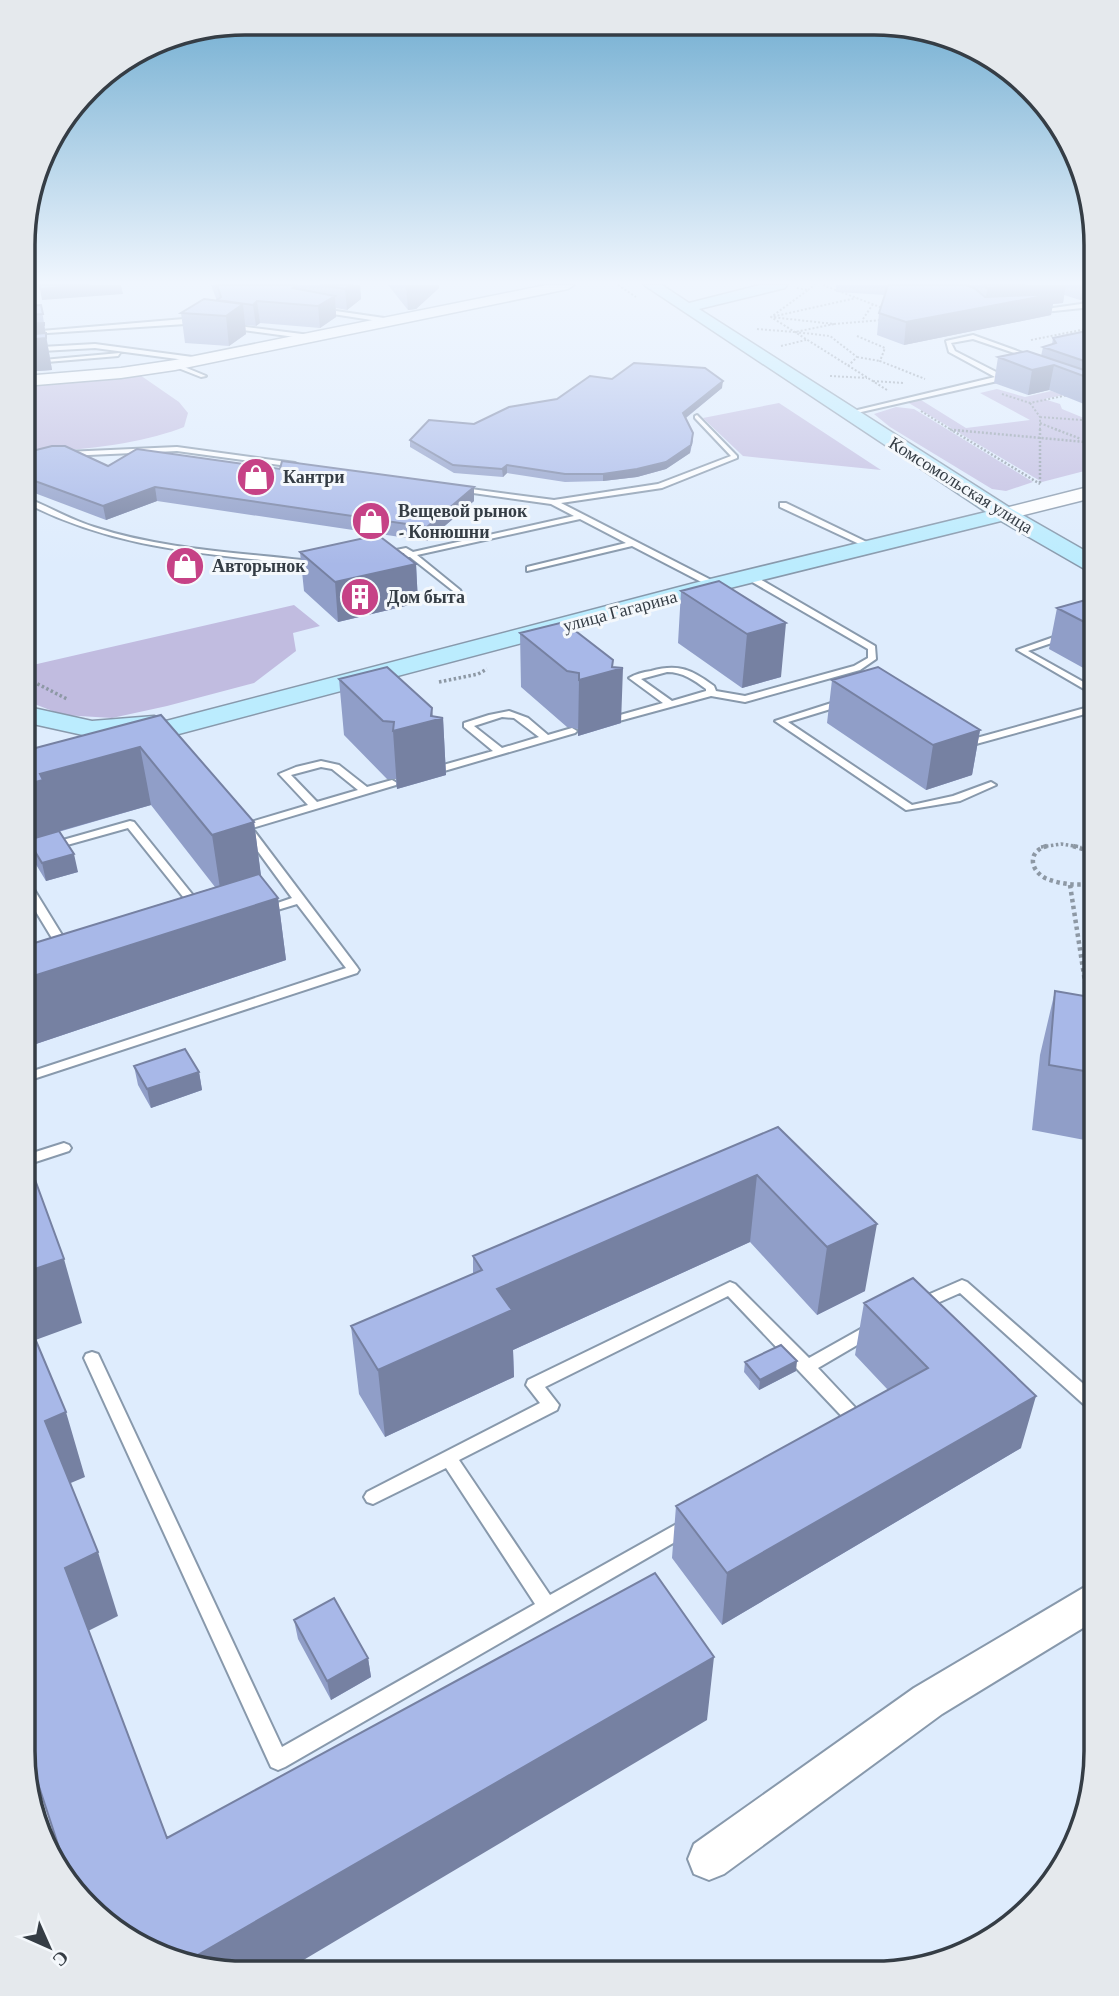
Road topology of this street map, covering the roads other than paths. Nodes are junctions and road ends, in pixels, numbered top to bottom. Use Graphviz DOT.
graph roads {
  1 [pos="59,378"];
  2 [pos="794,378"];
  3 [pos="1002,378"];
  4 [pos="35,380"];
  5 [pos="848,413"];
  6 [pos="696,417"];
  7 [pos="53,455"];
  8 [pos="309,467"];
  9 [pos="445,487"];
  10 [pos="1084,494"];
  11 [pos="553,502"];
  12 [pos="35,505"];
  13 [pos="783,505"];
  14 [pos="1004,514"];
  15 [pos="582,516"];
  16 [pos="634,543"];
  17 [pos="873,547"];
  18 [pos="413,554"];
  19 [pos="372,559"];
  20 [pos="1084,559"];
  21 [pos="327,560"];
  22 [pos="530,569"];
  23 [pos="750,577"];
  24 [pos="714,585"];
  25 [pos="457,592"];
  26 [pos="1084,629"];
  27 [pos="1084,686"];
  28 [pos="711,693"];
  29 [pos="854,699"];
  30 [pos="670,704"];
  31 [pos="1084,711"];
  32 [pos="35,716"];
  33 [pos="616,719"];
  34 [pos="199,721"];
  35 [pos="572,731"];
  36 [pos="546,738"];
  37 [pos="953,738"];
  38 [pos="500,751"];
  39 [pos="74,754"];
  40 [pos="440,769"];
  41 [pos="392,783"];
  42 [pos="990,785"];
  43 [pos="365,791"];
  44 [pos="315,806"];
  45 [pos="237,817"];
  46 [pos="245,827"];
  47 [pos="35,851"];
  48 [pos="299,900"];
  49 [pos="35,901"];
  50 [pos="249,915"];
  51 [pos="204,916"];
  52 [pos="71,959"];
  53 [pos="35,1074"];
  54 [pos="64,1148"];
  55 [pos="35,1156"];
  56 [pos="908,1310"];
  57 [pos="886,1321"];
  58 [pos="92,1358"];
  59 [pos="807,1367"];
  60 [pos="1084,1394"];
  61 [pos="852,1434"];
  62 [pos="448,1457"];
  63 [pos="373,1497"];
  64 [pos="699,1520"];
  65 [pos="546,1605"];
  66 [pos="1084,1607"];
  67 [pos="709,1859"];
  1 -- 4 [label="street"];
  2 -- 5 [label="main road, Комсомольская улица"];
  3 -- 5 [label="lane"];
  5 -- 14 [label="main road, Комсомольская улица"];
  6 -- 11 [label="lane"];
  7 -- 8 [label="lane"];
  9 -- 11 [label="lane"];
  10 -- 14 [label="street, улица Гагарина"];
  11 -- 15 [label="lane"];
  12 -- 21 [label="lane"];
  13 -- 17 [label="lane"];
  14 -- 17 [label="main road, улица Гагарина"];
  14 -- 20 [label="main road, Комсомольская улица"];
  15 -- 16 [label="lane"];
  15 -- 18 [label="lane"];
  16 -- 22 [label="lane"];
  16 -- 24 [label="lane"];
  17 -- 23 [label="main road, улица Гагарина"];
  18 -- 19 [label="lane"];
  18 -- 25 [label="lane"];
  23 -- 24 [label="main road, улица Гагарина"];
  23 -- 28 [label="lane"];
  24 -- 34 [label="main road, улица Гагарина"];
  26 -- 27 [label="lane"];
  28 -- 30 [label="lane"];
  28 -- 30 [label="lane"];
  29 -- 42 [label="lane"];
  30 -- 33 [label="lane"];
  31 -- 37 [label="lane"];
  32 -- 34 [label="main road"];
  34 -- 39 [label="main road, улица Гагарина"];
  35 -- 36 [label="lane"];
  36 -- 38 [label="lane"];
  36 -- 38 [label="lane"];
  38 -- 40 [label="lane"];
  41 -- 43 [label="lane"];
  43 -- 44 [label="lane"];
  43 -- 44 [label="lane"];
  44 -- 46 [label="lane"];
  45 -- 46 [label="lane"];
  46 -- 48 [label="lane"];
  47 -- 51 [label="lane"];
  48 -- 50 [label="lane"];
  48 -- 53 [label="lane"];
  49 -- 52 [label="lane"];
  54 -- 55 [label="lane"];
  56 -- 60 [label="lane"];
  57 -- 59 [label="lane"];
  58 -- 65 [label="lane"];
  59 -- 61 [label="lane"];
  59 -- 62 [label="lane"];
  62 -- 63 [label="lane"];
  62 -- 65 [label="lane"];
  64 -- 65 [label="lane"];
  66 -- 67 [label="street"];
}
